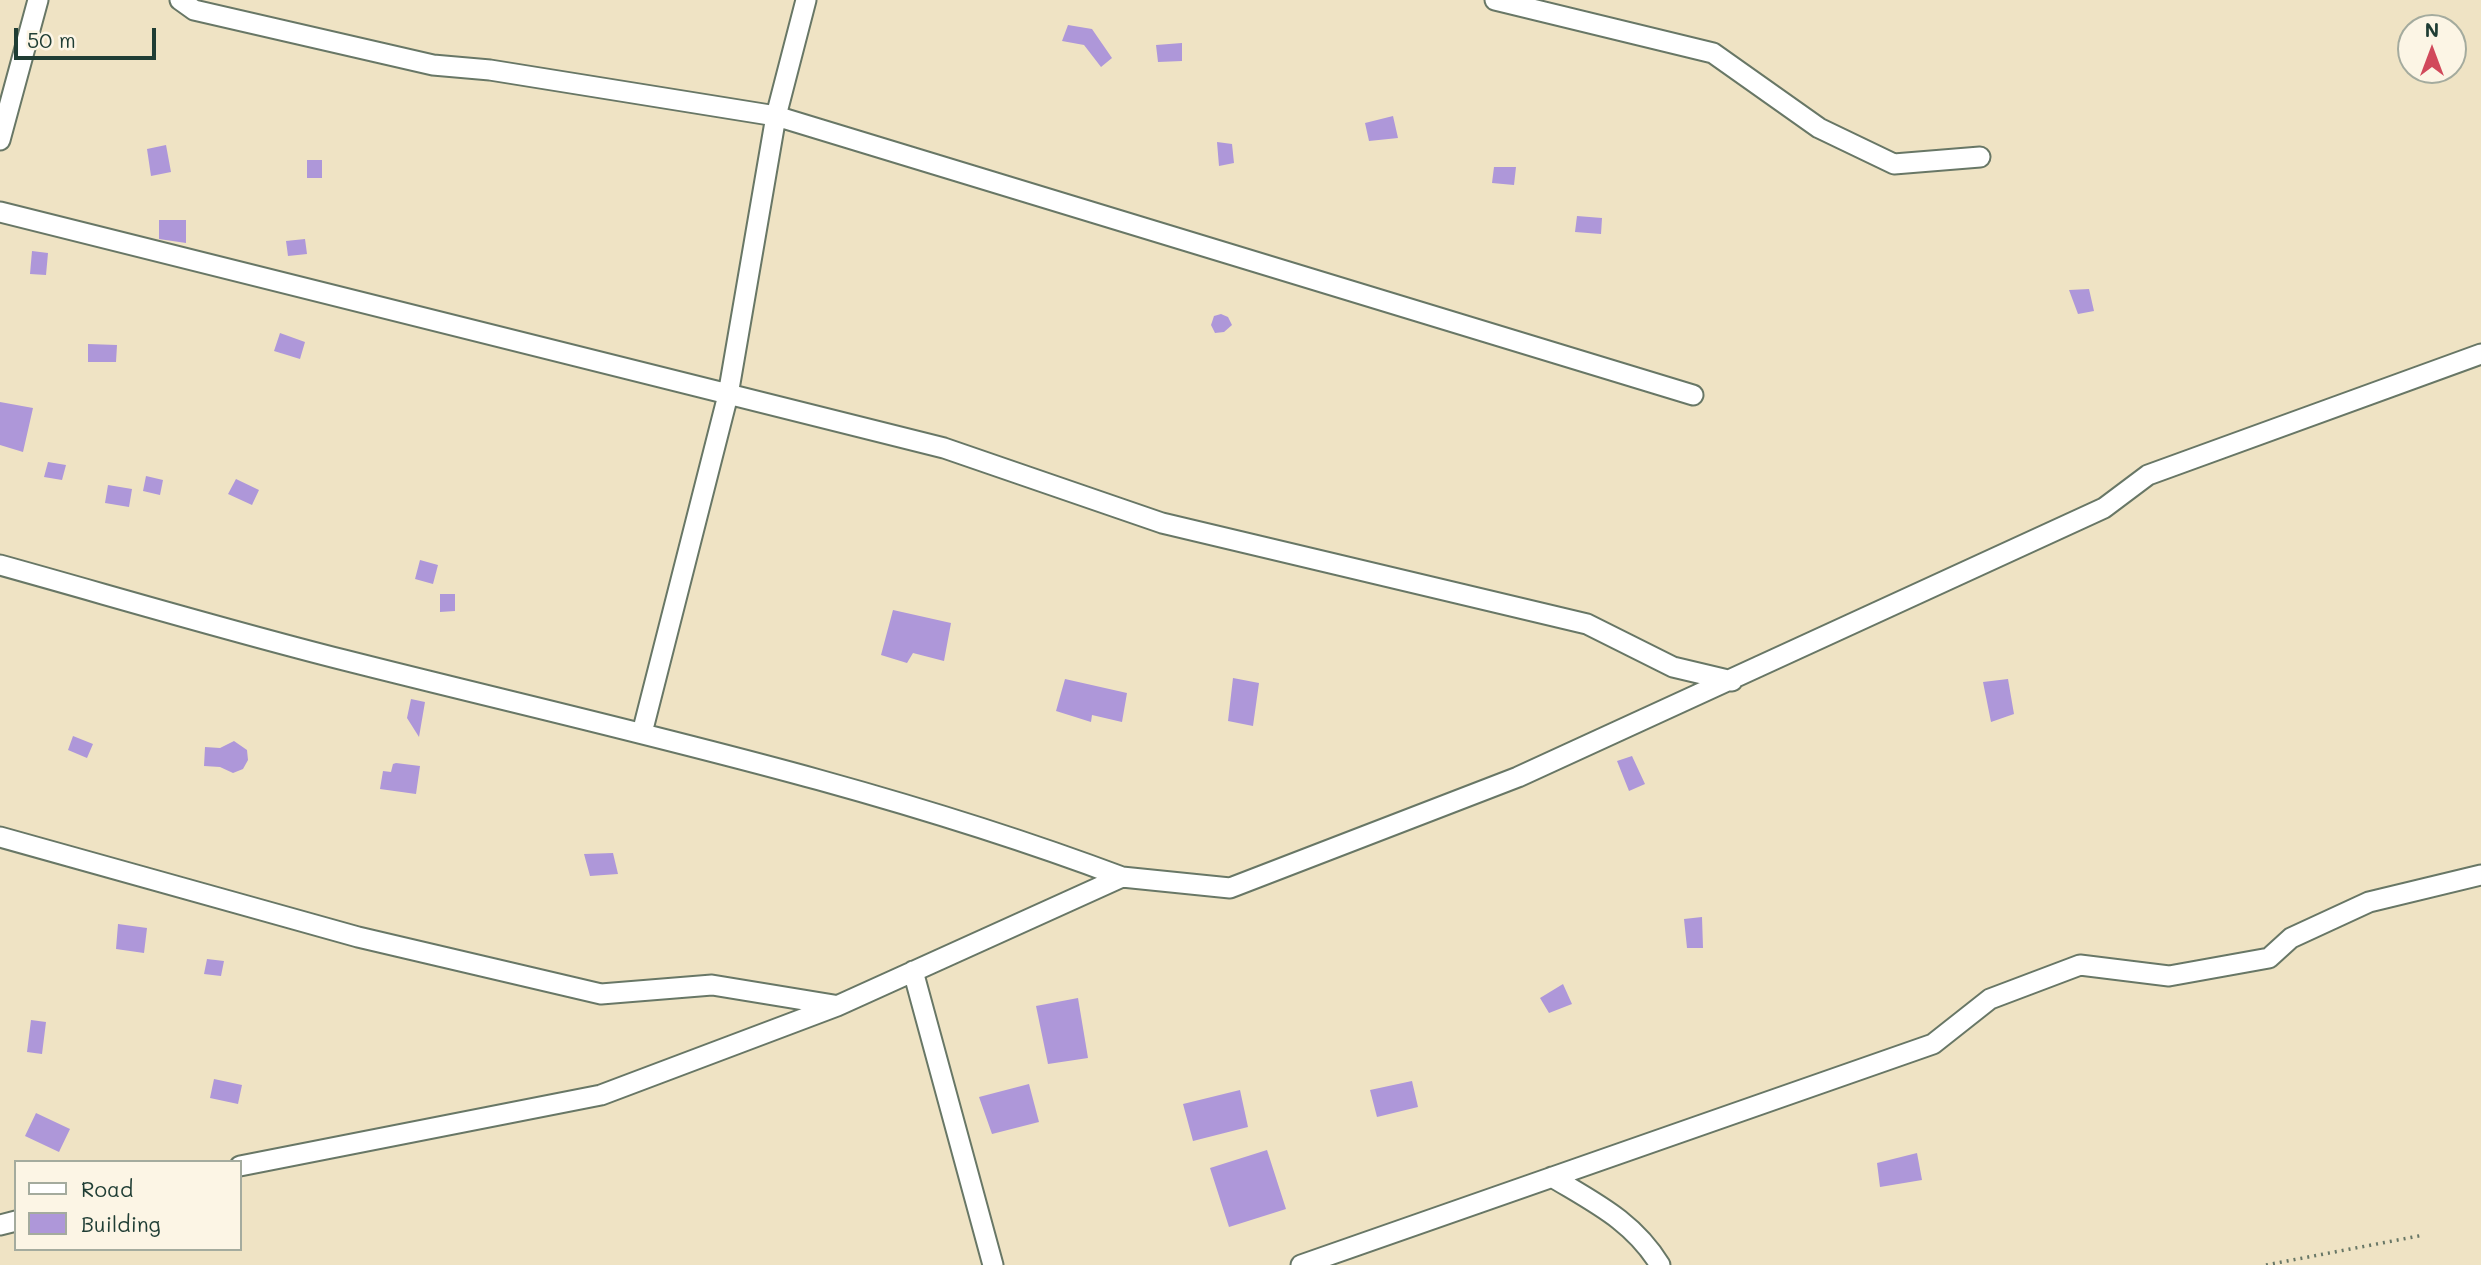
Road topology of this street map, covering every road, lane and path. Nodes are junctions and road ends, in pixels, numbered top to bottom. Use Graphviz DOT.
graph roads {
  1 [pos="38,0"];
  2 [pos="180,0"];
  3 [pos="806,0"];
  4 [pos="1495,0"];
  5 [pos="776,116"];
  6 [pos="0,140"];
  7 [pos="1980,157"];
  8 [pos="0,212"];
  9 [pos="2481,354"];
  10 [pos="728,395"];
  11 [pos="1693,395"];
  12 [pos="0,565"];
  13 [pos="1732,681"];
  14 [pos="642,733"];
  15 [pos="0,838"];
  16 [pos="2481,875"];
  17 [pos="1122,877"];
  18 [pos="913,971"];
  19 [pos="837,1006"];
  20 [pos="242,1166"];
  21 [pos="1552,1177"];
  22 [pos="2424,1236"];
  23 [pos="993,1265"];
  24 [pos="1301,1265"];
  25 [pos="1660,1265"];
  26 [pos="2266,1265"];
  1 -- 6 [label="street"];
  2 -- 5 [label="street"];
  3 -- 5 [label="street"];
  4 -- 7 [label="street"];
  5 -- 10 [label="street"];
  5 -- 11 [label="street"];
  8 -- 10 [label="street"];
  9 -- 13 [label="street"];
  10 -- 13 [label="street"];
  10 -- 14 [label="street"];
  12 -- 14 [label="street"];
  13 -- 17 [label="street"];
  14 -- 17 [label="street"];
  15 -- 19 [label="street"];
  16 -- 21 [label="street"];
  17 -- 18 [label="street"];
  18 -- 19 [label="street"];
  18 -- 23 [label="street"];
  19 -- 20 [label="street"];
  21 -- 24 [label="street"];
  21 -- 25 [label="street"];
  22 -- 26 [label="path"];
}
